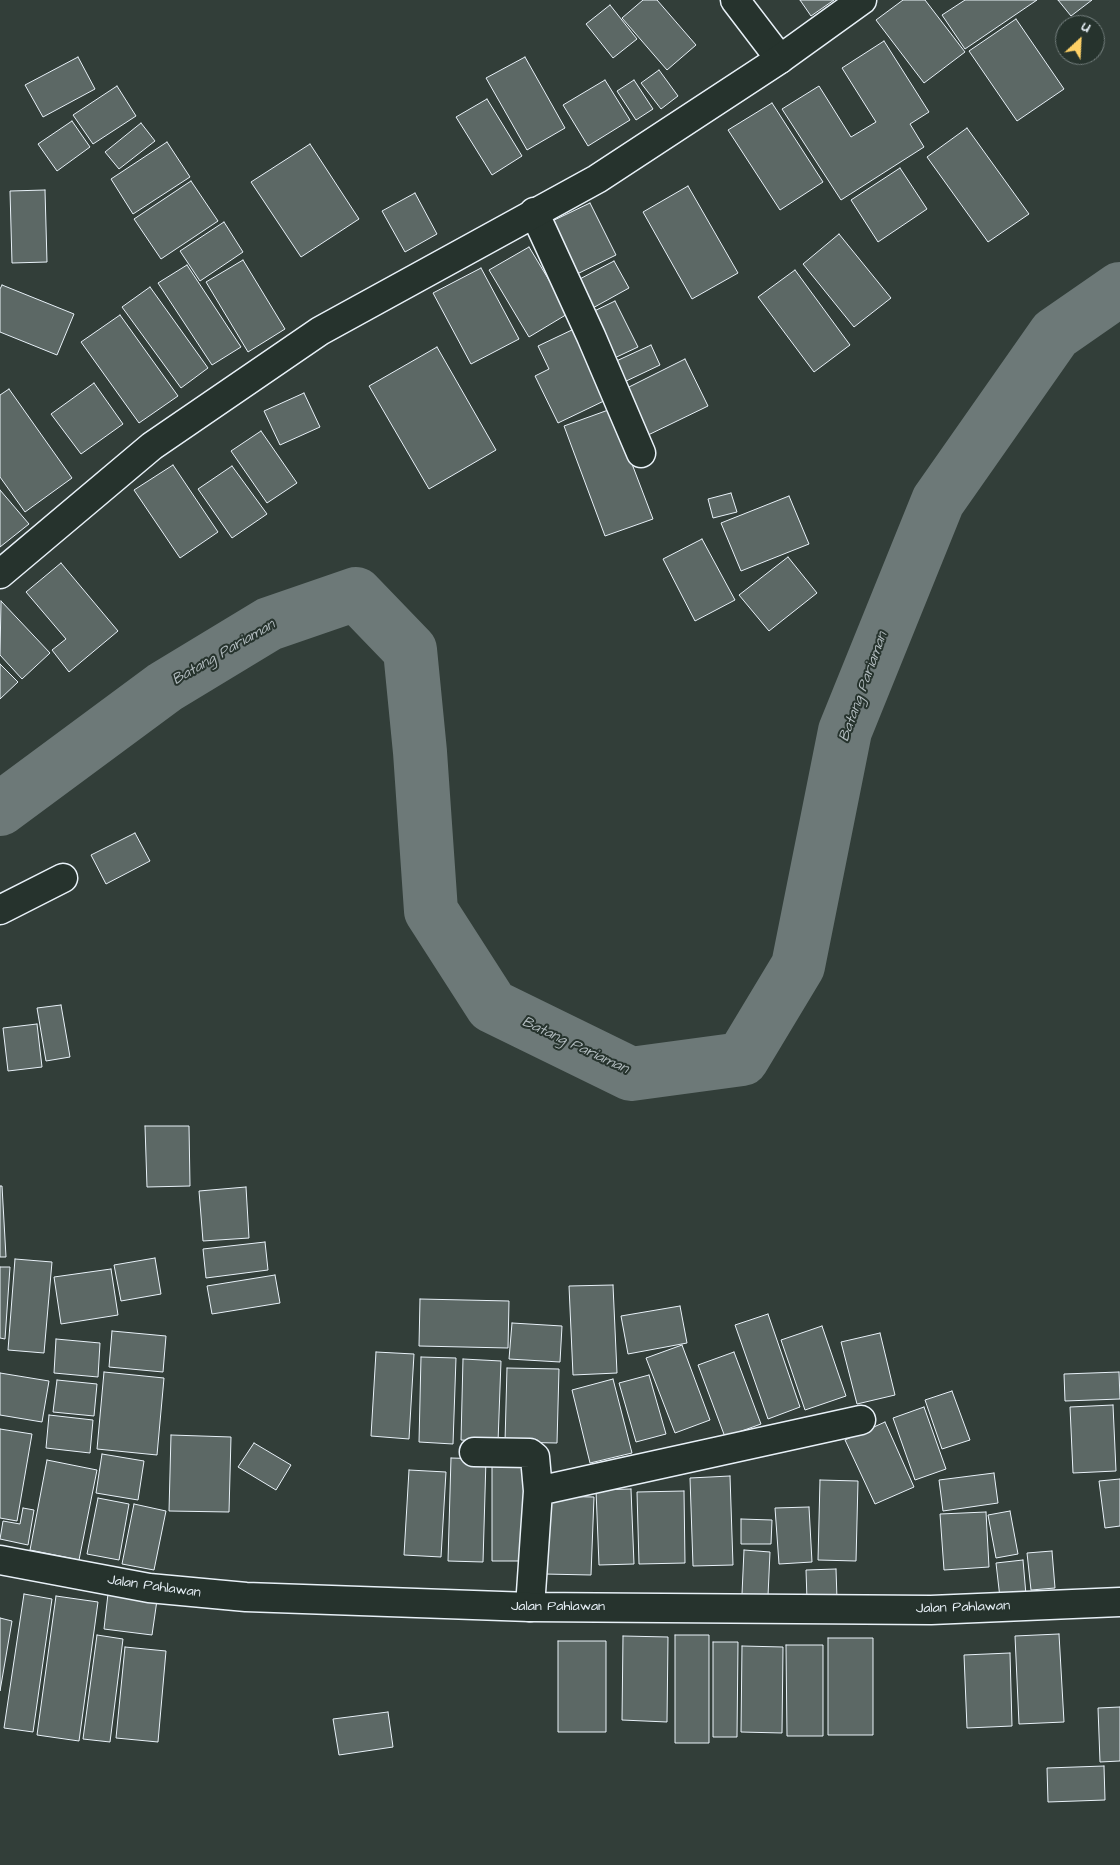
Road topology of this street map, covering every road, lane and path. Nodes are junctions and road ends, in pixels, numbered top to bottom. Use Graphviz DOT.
graph roads {
  1 [pos="735,0"];
  2 [pos="862,0"];
  3 [pos="780,59"];
  4 [pos="534,212"];
  5 [pos="641,453"];
  6 [pos="0,574"];
  7 [pos="63,878"];
  8 [pos="0,910"];
  9 [pos="860,1420"];
  10 [pos="474,1452"];
  11 [pos="538,1491"];
  12 [pos="0,1560"];
  13 [pos="1120,1602"];
  14 [pos="530,1607"];
  1 -- 3 [label="street"];
  2 -- 3 [label="street"];
  3 -- 4 [label="street"];
  4 -- 5 [label="street"];
  4 -- 6 [label="street"];
  7 -- 8 [label="street"];
  9 -- 11 [label="street"];
  10 -- 11 [label="street"];
  11 -- 14 [label="street"];
  12 -- 14 [label="street, Jalan Pahlawan"];
  13 -- 14 [label="street, Jalan Pahlawan"];
}
